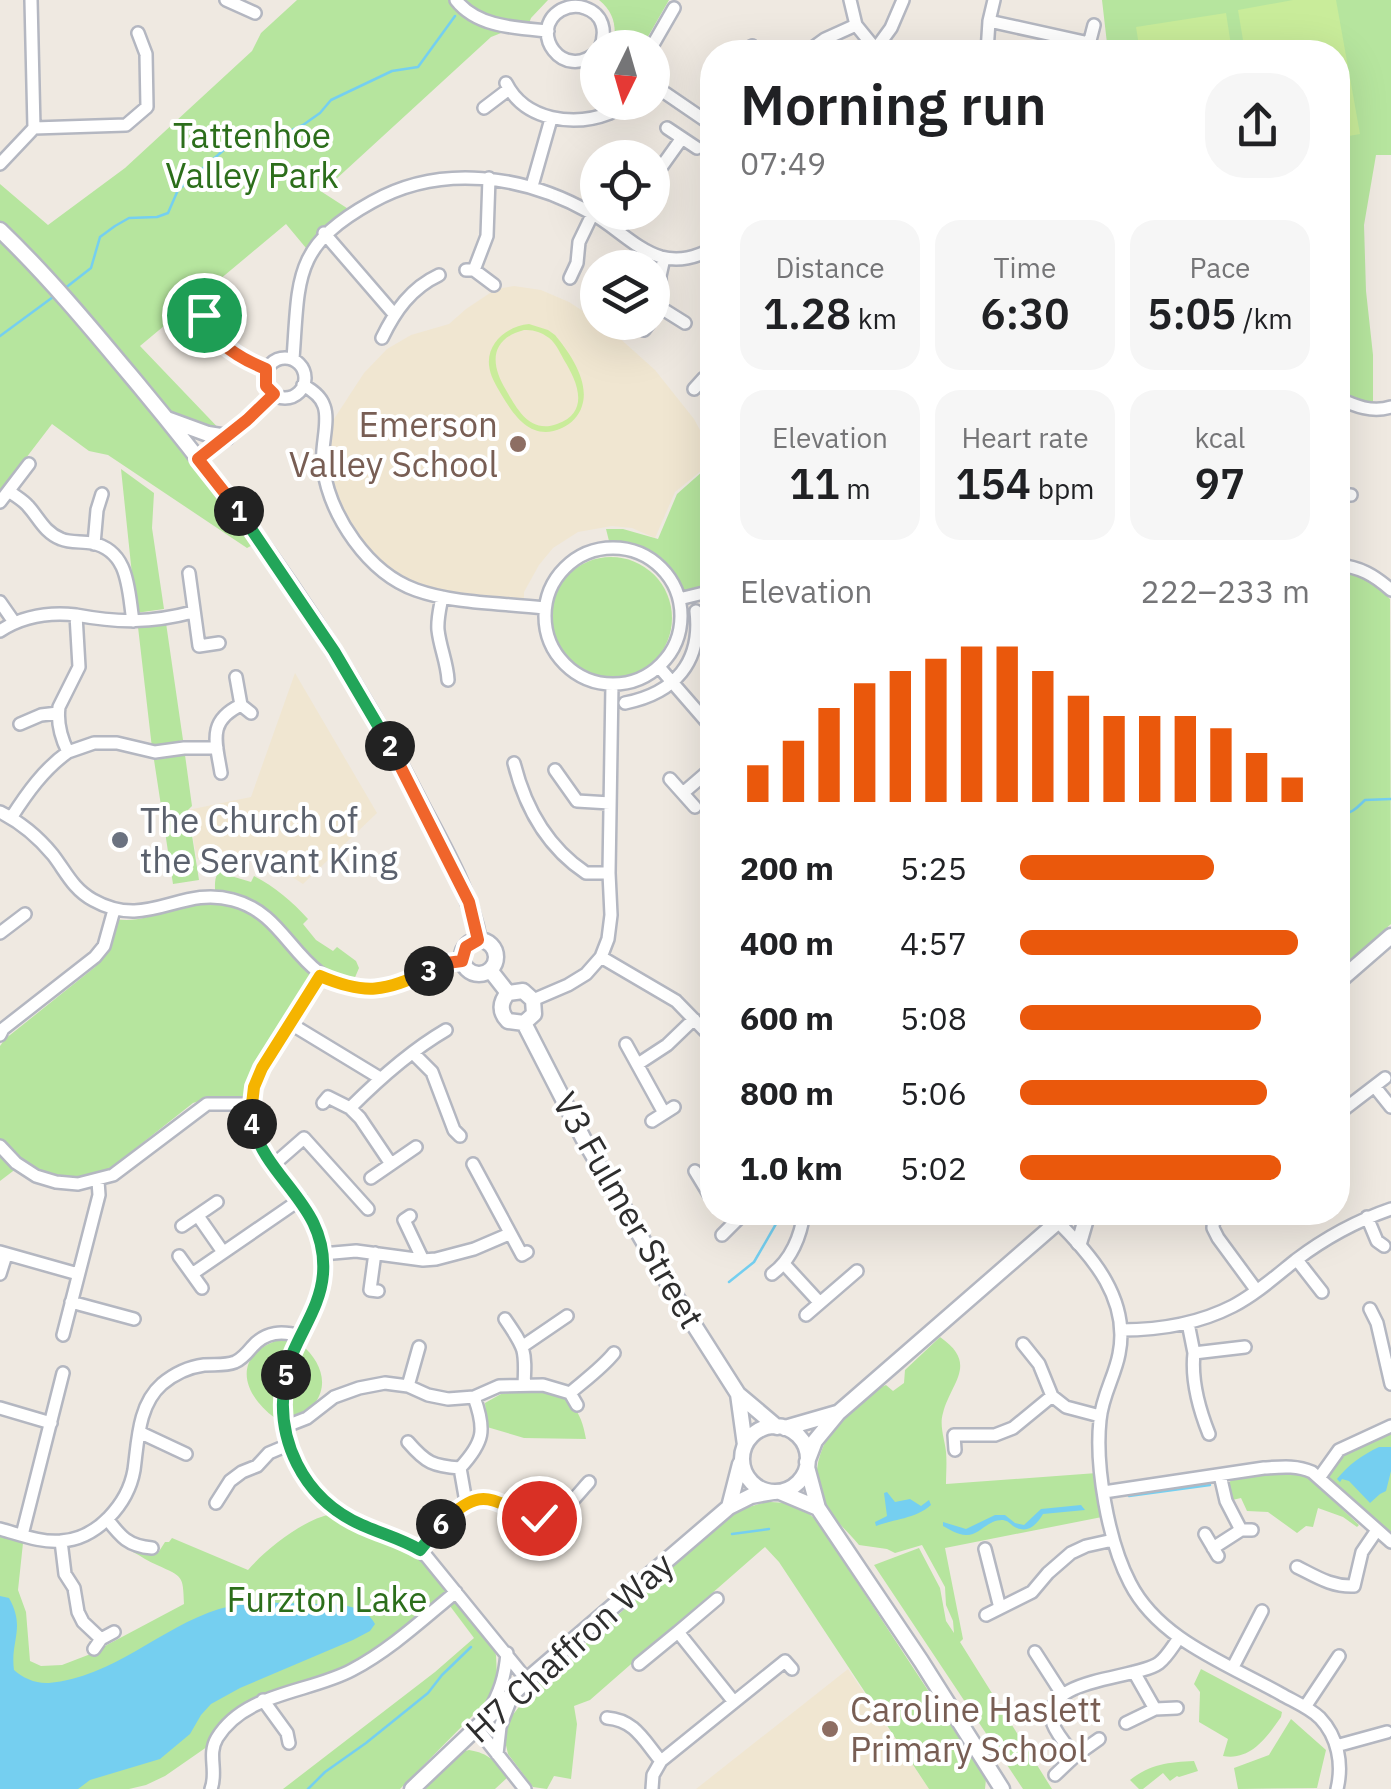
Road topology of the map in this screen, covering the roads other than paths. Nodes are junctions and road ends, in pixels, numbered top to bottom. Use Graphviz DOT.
graph roads {
  1 [pos="31,0"];
  2 [pos="226,0"];
  3 [pos="456,0"];
  4 [pos="850,0"];
  5 [pos="903,0"];
  6 [pos="994,0"];
  7 [pos="674,8"];
  8 [pos="256,13"];
  9 [pos="989,22"];
  10 [pos="856,26"];
  11 [pos="1094,26"];
  12 [pos="604,30"];
  13 [pos="666,30"];
  14 [pos="548,31"];
  15 [pos="138,33"];
  16 [pos="819,40"];
  17 [pos="867,40"];
  18 [pos="883,40"];
  19 [pos="988,40"];
  20 [pos="1058,40"];
  21 [pos="1090,40"];
  22 [pos="580,60"];
  23 [pos="670,95"];
  24 [pos="484,108"];
  25 [pos="700,112"];
  26 [pos="551,119"];
  27 [pos="601,120"];
  28 [pos="34,128"];
  29 [pos="667,128"];
  30 [pos="682,138"];
  31 [pos="697,148"];
  32 [pos="670,155"];
  33 [pos="0,164"];
  34 [pos="489,178"];
  35 [pos="532,186"];
  36 [pos="580,208"];
  37 [pos="0,230"];
  38 [pos="585,230"];
  39 [pos="618,230"];
  40 [pos="324,233"];
  41 [pos="645,250"];
  42 [pos="700,256"];
  43 [pos="670,258"];
  44 [pos="570,278"];
  45 [pos="436,279"];
  46 [pos="494,286"];
  47 [pos="670,313"];
  48 [pos="394,314"];
  49 [pos="204,315"];
  50 [pos="685,323"];
  51 [pos="382,338"];
  52 [pos="292,359"];
  53 [pos="266,369"];
  54 [pos="700,382"];
  55 [pos="303,386"];
  56 [pos="694,389"];
  57 [pos="274,394"];
  58 [pos="1350,404"];
  59 [pos="1391,407"];
  60 [pos="166,418"];
  61 [pos="226,437"];
  62 [pos="198,459"];
  63 [pos="29,464"];
  64 [pos="102,494"];
  65 [pos="4,497"];
  66 [pos="94,544"];
  67 [pos="1350,566"];
  68 [pos="189,573"];
  69 [pos="1391,590"];
  70 [pos="700,594"];
  71 [pos="442,596"];
  72 [pos="679,599"];
  73 [pos="0,602"];
  74 [pos="544,608"];
  75 [pos="696,611"];
  76 [pos="193,612"];
  77 [pos="76,614"];
  78 [pos="132,621"];
  79 [pos="14,622"];
  80 [pos="0,631"];
  81 [pos="219,644"];
  82 [pos="660,667"];
  83 [pos="236,677"];
  84 [pos="448,680"];
  85 [pos="673,682"];
  86 [pos="612,684"];
  87 [pos="625,704"];
  88 [pos="58,713"];
  89 [pos="700,714"];
  90 [pos="27,717"];
  91 [pos="217,748"];
  92 [pos="68,752"];
  93 [pos="514,763"];
  94 [pos="555,770"];
  95 [pos="221,773"];
  96 [pos="670,779"];
  97 [pos="700,779"];
  98 [pos="684,793"];
  99 [pos="610,803"];
  100 [pos="694,807"];
  101 [pos="5,815"];
  102 [pos="609,873"];
  103 [pos="114,910"];
  104 [pos="24,914"];
  105 [pos="0,933"];
  106 [pos="1391,936"];
  107 [pos="478,940"];
  108 [pos="601,957"];
  109 [pos="462,961"];
  110 [pos="490,970"];
  111 [pos="1350,972"];
  112 [pos="320,976"];
  113 [pos="508,993"];
  114 [pos="533,1000"];
  115 [pos="694,1019"];
  116 [pos="524,1023"];
  117 [pos="291,1024"];
  118 [pos="700,1025"];
  119 [pos="1,1030"];
  120 [pos="446,1030"];
  121 [pos="626,1044"];
  122 [pos="413,1053"];
  123 [pos="638,1064"];
  124 [pos="380,1078"];
  125 [pos="252,1104"];
  126 [pos="323,1104"];
  127 [pos="1350,1105"];
  128 [pos="1391,1107"];
  129 [pos="350,1108"];
  130 [pos="652,1120"];
  131 [pos="460,1136"];
  132 [pos="0,1146"];
  133 [pos="416,1146"];
  134 [pos="391,1164"];
  135 [pos="473,1164"];
  136 [pos="272,1166"];
  137 [pos="695,1171"];
  138 [pos="700,1175"];
  139 [pos="371,1178"];
  140 [pos="98,1181"];
  141 [pos="301,1199"];
  142 [pos="216,1202"];
  143 [pos="368,1209"];
  144 [pos="1391,1209"];
  145 [pos="198,1216"];
  146 [pos="410,1216"];
  147 [pos="1368,1217"];
  148 [pos="733,1225"];
  149 [pos="801,1225"];
  150 [pos="1054,1225"];
  151 [pos="1068,1225"];
  152 [pos="1084,1225"];
  153 [pos="1214,1225"];
  154 [pos="182,1226"];
  155 [pos="510,1234"];
  156 [pos="722,1235"];
  157 [pos="1078,1243"];
  158 [pos="1384,1246"];
  159 [pos="223,1252"];
  160 [pos="375,1252"];
  161 [pos="527,1252"];
  162 [pos="3,1254"];
  163 [pos="322,1254"];
  164 [pos="179,1256"];
  165 [pos="423,1260"];
  166 [pos="1296,1260"];
  167 [pos="785,1264"];
  168 [pos="857,1271"];
  169 [pos="0,1274"];
  170 [pos="78,1274"];
  171 [pos="192,1274"];
  172 [pos="772,1274"];
  173 [pos="202,1288"];
  174 [pos="378,1291"];
  175 [pos="1257,1291"];
  176 [pos="1322,1292"];
  177 [pos="72,1302"];
  178 [pos="820,1302"];
  179 [pos="1370,1309"];
  180 [pos="806,1315"];
  181 [pos="567,1316"];
  182 [pos="136,1319"];
  183 [pos="504,1319"];
  184 [pos="1383,1321"];
  185 [pos="1188,1323"];
  186 [pos="1121,1330"];
  187 [pos="301,1336"];
  188 [pos="79,1339"];
  189 [pos="1023,1344"];
  190 [pos="524,1346"];
  191 [pos="1245,1346"];
  192 [pos="419,1347"];
  193 [pos="614,1353"];
  194 [pos="1194,1353"];
  195 [pos="62,1373"];
  196 [pos="1391,1384"];
  197 [pos="524,1385"];
  198 [pos="408,1386"];
  199 [pos="738,1394"];
  200 [pos="1052,1396"];
  201 [pos="474,1397"];
  202 [pos="0,1408"];
  203 [pos="838,1413"];
  204 [pos="1100,1416"];
  205 [pos="50,1423"];
  206 [pos="1391,1426"];
  207 [pos="284,1427"];
  208 [pos="781,1427"];
  209 [pos="138,1432"];
  210 [pos="1210,1434"];
  211 [pos="408,1442"];
  212 [pos="288,1444"];
  213 [pos="955,1450"];
  214 [pos="743,1452"];
  215 [pos="186,1454"];
  216 [pos="807,1464"];
  217 [pos="460,1468"];
  218 [pos="1220,1475"];
  219 [pos="1320,1478"];
  220 [pos="589,1482"];
  221 [pos="776,1492"];
  222 [pos="1104,1492"];
  223 [pos="466,1502"];
  224 [pos="216,1503"];
  225 [pos="728,1507"];
  226 [pos="818,1508"];
  227 [pos="107,1519"];
  228 [pos="0,1529"];
  229 [pos="1377,1530"];
  230 [pos="1204,1534"];
  231 [pos="22,1535"];
  232 [pos="1113,1540"];
  233 [pos="61,1541"];
  234 [pos="1391,1542"];
  235 [pos="152,1548"];
  236 [pos="985,1548"];
  237 [pos="420,1550"];
  238 [pos="1297,1568"];
  239 [pos="456,1592"];
  240 [pos="717,1600"];
  241 [pos="1000,1608"];
  242 [pos="1262,1611"];
  243 [pos="986,1615"];
  244 [pos="114,1632"];
  245 [pos="678,1632"];
  246 [pos="1179,1638"];
  247 [pos="1035,1652"];
  248 [pos="506,1654"];
  249 [pos="1339,1656"];
  250 [pos="785,1660"];
  251 [pos="639,1664"];
  252 [pos="1233,1667"];
  253 [pos="1134,1672"];
  254 [pos="532,1676"];
  255 [pos="514,1692"];
  256 [pos="1062,1694"];
  257 [pos="263,1700"];
  258 [pos="734,1702"];
  259 [pos="1305,1707"];
  260 [pos="1177,1708"];
  261 [pos="1156,1709"];
  262 [pos="608,1718"];
  263 [pos="480,1724"];
  264 [pos="1126,1724"];
  265 [pos="1388,1732"];
  266 [pos="1099,1739"];
  267 [pos="290,1743"];
  268 [pos="1336,1746"];
  269 [pos="497,1754"];
  270 [pos="1075,1756"];
  271 [pos="661,1761"];
  272 [pos="1054,1776"];
  273 [pos="211,1789"];
  274 [pos="412,1789"];
  275 [pos="525,1789"];
  276 [pos="652,1789"];
  277 [pos="1002,1789"];
  278 [pos="1337,1789"];
  1 -- 28 [label="street"];
  2 -- 8 [label="street"];
  3 -- 14 [label="street"];
  4 -- 10 [label="street"];
  5 -- 18 [label="street"];
  6 -- 9 [label="street"];
  7 -- 13 [label="street"];
  9 -- 19 [label="street"];
  9 -- 20 [label="street"];
  10 -- 16 [label="street"];
  10 -- 17 [label="street"];
  11 -- 21 [label="street"];
  12 -- 14 [label="street"];
  14 -- 22 [label="street"];
  15 -- 28 [label="street"];
  23 -- 25 [label="street"];
  24 -- 26 [label="street"];
  26 -- 27 [label="street"];
  26 -- 35 [label="street"];
  28 -- 33 [label="street"];
  29 -- 30 [label="street"];
  30 -- 31 [label="street"];
  30 -- 32 [label="street"];
  34 -- 35 [label="street"];
  34 -- 40 [label="street"];
  34 -- 46 [label="street"];
  35 -- 36 [label="street"];
  37 -- 60 [label="street"];
  38 -- 44 [label="street"];
  39 -- 41 [label="street"];
  40 -- 48 [label="street"];
  40 -- 52 [label="street"];
  42 -- 43 [label="street"];
  45 -- 48 [label="street"];
  47 -- 50 [label="street"];
  48 -- 51 [label="street"];
  49 -- 53 [label="street"];
  52 -- 53 [label="street"];
  52 -- 55 [label="street"];
  53 -- 57 [label="street"];
  54 -- 56 [label="street"];
  55 -- 57 [label="street"];
  55 -- 71 [label="street"];
  57 -- 61 [label="street"];
  58 -- 59 [label="street"];
  60 -- 61 [label="street"];
  60 -- 62 [label="street"];
  61 -- 62 [label="street"];
  62 -- 107 [label="street"];
  63 -- 65 [label="street"];
  64 -- 66 [label="street"];
  65 -- 66 [label="street"];
  66 -- 78 [label="street"];
  67 -- 69 [label="street"];
  68 -- 76 [label="street"];
  70 -- 72 [label="street"];
  71 -- 74 [label="street"];
  71 -- 84 [label="street"];
  72 -- 74 [label="street"];
  72 -- 82 [label="street"];
  73 -- 79 [label="street"];
  74 -- 86 [label="street"];
  75 -- 85 [label="street"];
  76 -- 78 [label="street"];
  76 -- 81 [label="street"];
  77 -- 78 [label="street"];
  77 -- 79 [label="street"];
  77 -- 88 [label="street"];
  79 -- 80 [label="street"];
  82 -- 85 [label="street"];
  82 -- 86 [label="street"];
  83 -- 91 [label="street"];
  85 -- 87 [label="street"];
  85 -- 89 [label="street"];
  86 -- 99 [label="street"];
  88 -- 90 [label="street"];
  88 -- 92 [label="street"];
  91 -- 92 [label="street"];
  91 -- 95 [label="street"];
  92 -- 101 [label="street"];
  93 -- 102 [label="street"];
  94 -- 99 [label="street"];
  96 -- 98 [label="street"];
  97 -- 98 [label="street"];
  98 -- 100 [label="street"];
  99 -- 102 [label="street"];
  101 -- 103 [label="street"];
  102 -- 108 [label="street"];
  103 -- 112 [label="street"];
  103 -- 119 [label="street"];
  104 -- 105 [label="street"];
  106 -- 111 [label="street"];
  107 -- 109 [label="street"];
  107 -- 110 [label="street"];
  108 -- 114 [label="street"];
  108 -- 115 [label="street"];
  109 -- 110 [label="street"];
  109 -- 112 [label="street"];
  110 -- 113 [label="street"];
  112 -- 117 [label="street"];
  113 -- 114 [label="street"];
  113 -- 116 [label="street"];
  114 -- 116 [label="street"];
  115 -- 118 [label="street"];
  115 -- 123 [label="street"];
  116 -- 199 [label="street, V3 Fulmer Street"];
  117 -- 124 [label="street"];
  117 -- 125 [label="street"];
  120 -- 122 [label="street"];
  121 -- 123 [label="street"];
  122 -- 124 [label="street"];
  122 -- 131 [label="street"];
  123 -- 130 [label="street"];
  124 -- 129 [label="street"];
  125 -- 136 [label="street"];
  125 -- 140 [label="street"];
  126 -- 129 [label="street"];
  127 -- 128 [label="street"];
  129 -- 134 [label="street"];
  132 -- 140 [label="street"];
  133 -- 134 [label="street"];
  134 -- 139 [label="street"];
  135 -- 155 [label="street"];
  136 -- 141 [label="street"];
  136 -- 143 [label="street"];
  137 -- 138 [label="street"];
  140 -- 170 [label="street"];
  141 -- 159 [label="street"];
  141 -- 163 [label="street"];
  142 -- 145 [label="street"];
  144 -- 147 [label="street"];
  145 -- 154 [label="street"];
  145 -- 159 [label="street"];
  146 -- 165 [label="street"];
  147 -- 158 [label="street"];
  147 -- 166 [label="street"];
  148 -- 156 [label="street"];
  149 -- 167 [label="street"];
  150 -- 203 [label="street"];
  151 -- 157 [label="street"];
  152 -- 157 [label="street"];
  153 -- 175 [label="street"];
  155 -- 161 [label="street"];
  155 -- 165 [label="street"];
  157 -- 186 [label="street"];
  159 -- 171 [label="street"];
  160 -- 163 [label="street"];
  160 -- 165 [label="street"];
  160 -- 174 [label="street"];
  162 -- 169 [label="street"];
  162 -- 170 [label="street"];
  163 -- 187 [label="street"];
  164 -- 171 [label="street"];
  166 -- 175 [label="street"];
  166 -- 176 [label="street"];
  167 -- 172 [label="street"];
  167 -- 178 [label="street"];
  168 -- 178 [label="street"];
  170 -- 177 [label="street"];
  171 -- 173 [label="street"];
  175 -- 185 [label="street"];
  177 -- 182 [label="street"];
  177 -- 188 [label="street"];
  178 -- 180 [label="street"];
  179 -- 184 [label="street"];
  181 -- 190 [label="street"];
  183 -- 190 [label="street"];
  184 -- 196 [label="street"];
  185 -- 186 [label="street"];
  185 -- 194 [label="street"];
  186 -- 204 [label="street"];
  187 -- 207 [label="street"];
  187 -- 209 [label="street"];
  189 -- 200 [label="street"];
  190 -- 197 [label="street"];
  191 -- 194 [label="street"];
  192 -- 198 [label="street"];
  193 -- 197 [label="street"];
  194 -- 210 [label="street"];
  195 -- 205 [label="street"];
  197 -- 201 [label="street"];
  198 -- 201 [label="street"];
  198 -- 207 [label="street"];
  199 -- 208 [label="street, V3 Fulmer Street"];
  199 -- 214 [label="street, V3 Fulmer Street"];
  200 -- 204 [label="street"];
  200 -- 213 [label="street"];
  201 -- 217 [label="street"];
  202 -- 205 [label="street"];
  203 -- 208 [label="street"];
  203 -- 216 [label="street"];
  204 -- 222 [label="street"];
  205 -- 231 [label="street"];
  206 -- 219 [label="street"];
  207 -- 212 [label="street"];
  208 -- 214 [label="street"];
  208 -- 216 [label="street"];
  209 -- 215 [label="street"];
  209 -- 227 [label="street"];
  211 -- 217 [label="street"];
  212 -- 224 [label="street"];
  212 -- 237 [label="street"];
  214 -- 221 [label="street"];
  214 -- 225 [label="street"];
  216 -- 221 [label="street"];
  216 -- 226 [label="street"];
  217 -- 223 [label="street"];
  218 -- 219 [label="street"];
  218 -- 222 [label="street"];
  218 -- 230 [label="street"];
  219 -- 229 [label="street"];
  220 -- 223 [label="street"];
  221 -- 225 [label="street, H7 Chaffron Way"];
  221 -- 226 [label="street"];
  222 -- 232 [label="street"];
  223 -- 237 [label="street"];
  225 -- 254 [label="street, H7 Chaffron Way"];
  226 -- 277 [label="street"];
  227 -- 233 [label="street"];
  227 -- 235 [label="street"];
  228 -- 231 [label="street"];
  229 -- 234 [label="street"];
  229 -- 238 [label="street"];
  231 -- 233 [label="street"];
  232 -- 241 [label="street"];
  232 -- 246 [label="street"];
  233 -- 244 [label="street"];
  236 -- 241 [label="street"];
  237 -- 239 [label="street"];
  239 -- 248 [label="street"];
  239 -- 257 [label="street"];
  240 -- 245 [label="street"];
  241 -- 243 [label="street"];
  242 -- 252 [label="street"];
  245 -- 251 [label="street"];
  245 -- 258 [label="street"];
  246 -- 252 [label="street"];
  246 -- 253 [label="street"];
  247 -- 256 [label="street"];
  248 -- 254 [label="street"];
  248 -- 263 [label="street"];
  249 -- 259 [label="street"];
  250 -- 258 [label="street"];
  252 -- 259 [label="street"];
  253 -- 256 [label="street"];
  253 -- 261 [label="street"];
  254 -- 255 [label="street, H7 Chaffron Way"];
  255 -- 263 [label="street, H7 Chaffron Way"];
  255 -- 269 [label="street"];
  256 -- 270 [label="street"];
  257 -- 267 [label="street"];
  257 -- 273 [label="street"];
  258 -- 271 [label="street"];
  259 -- 268 [label="street"];
  260 -- 261 [label="street"];
  261 -- 264 [label="street"];
  262 -- 271 [label="street"];
  263 -- 269 [label="street"];
  263 -- 274 [label="street, H7 Chaffron Way"];
  265 -- 268 [label="street"];
  266 -- 270 [label="street"];
  268 -- 278 [label="street"];
  269 -- 275 [label="street"];
  270 -- 272 [label="street"];
  271 -- 276 [label="street"];
}
